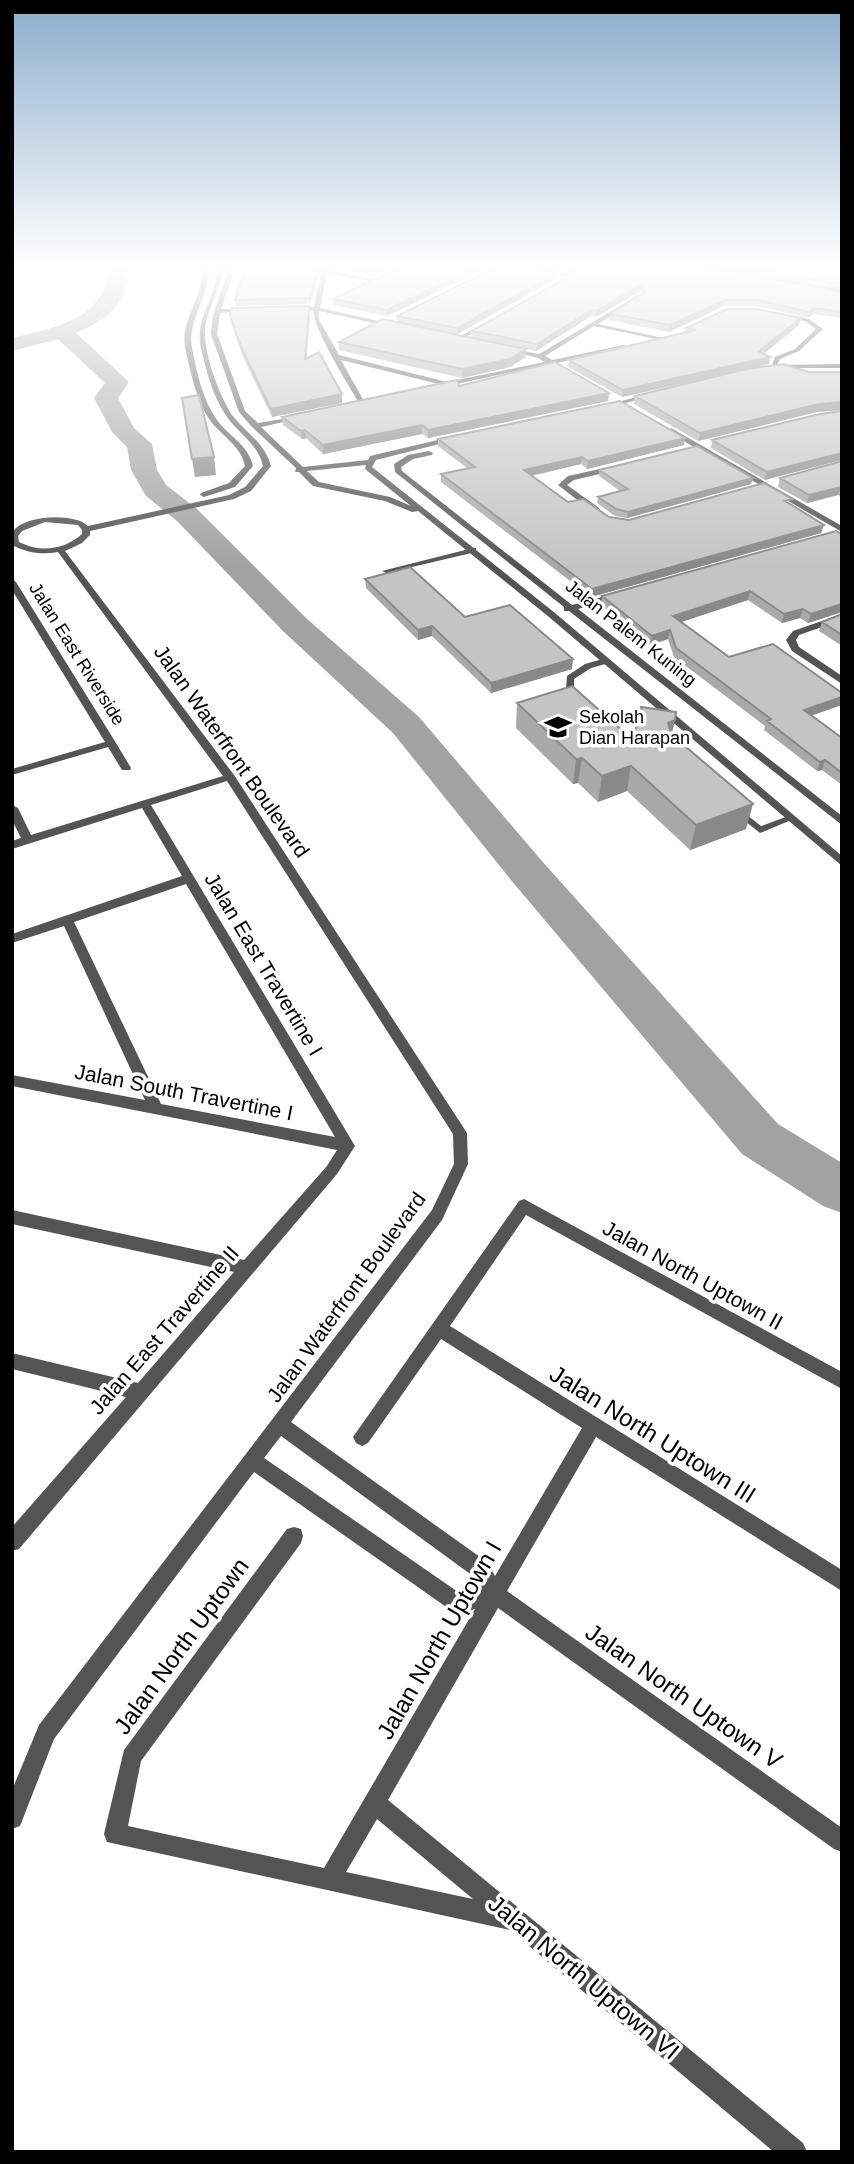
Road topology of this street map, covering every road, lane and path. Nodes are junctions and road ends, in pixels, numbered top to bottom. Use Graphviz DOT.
graph roads {
  1 [pos="194,365"];
  2 [pos="210,365"];
  3 [pos="224,365"];
  4 [pos="339,365"];
  5 [pos="370,365"];
  6 [pos="536,365"];
  7 [pos="556,365"];
  8 [pos="773,365"];
  9 [pos="813,365"];
  10 [pos="842,366"];
  11 [pos="770,370"];
  12 [pos="842,372"];
  13 [pos="575,375"];
  14 [pos="447,384"];
  15 [pos="423,389"];
  16 [pos="661,393"];
  17 [pos="611,396"];
  18 [pos="374,400"];
  19 [pos="623,402"];
  20 [pos="657,402"];
  21 [pos="362,403"];
  22 [pos="348,406"];
  23 [pos="632,407"];
  24 [pos="597,408"];
  25 [pos="606,413"];
  26 [pos="308,415"];
  27 [pos="254,426"];
  28 [pos="666,428"];
  29 [pos="465,436"];
  30 [pos="714,444"];
  31 [pos="463,445"];
  32 [pos="701,448"];
  33 [pos="688,451"];
  34 [pos="371,460"];
  35 [pos="623,466"];
  36 [pos="298,470"];
  37 [pos="780,483"];
  38 [pos="767,487"];
  39 [pos="755,490"];
  40 [pos="600,512"];
  41 [pos="425,514"];
  42 [pos="83,526"];
  43 [pos="842,531"];
  44 [pos="828,536"];
  45 [pos="13,543"];
  46 [pos="60,549"];
  47 [pos="473,550"];
  48 [pos="386,570"];
  49 [pos="12,582"];
  50 [pos="626,592"];
  51 [pos="573,607"];
  52 [pos="552,615"];
  53 [pos="842,617"];
  54 [pos="606,661"];
  55 [pos="842,681"];
  56 [pos="587,706"];
  57 [pos="111,743"];
  58 [pos="126,768"];
  59 [pos="12,772"];
  60 [pos="230,777"];
  61 [pos="729,803"];
  62 [pos="145,804"];
  63 [pos="12,807"];
  64 [pos="791,818"];
  65 [pos="842,822"];
  66 [pos="28,841"];
  67 [pos="12,845"];
  68 [pos="842,862"];
  69 [pos="190,878"];
  70 [pos="67,920"];
  71 [pos="12,939"];
  72 [pos="12,1080"];
  73 [pos="156,1108"];
  74 [pos="348,1146"];
  75 [pos="12,1217"];
  76 [pos="247,1268"];
  77 [pos="438,1328"];
  78 [pos="12,1361"];
  79 [pos="842,1381"];
  80 [pos="140,1392"];
  81 [pos="279,1424"];
  82 [pos="593,1425"];
  83 [pos="362,1437"];
  84 [pos="252,1460"];
  85 [pos="15,1535"];
  86 [pos="294,1536"];
  87 [pos="842,1581"];
  88 [pos="495,1594"];
  89 [pos="375,1803"];
  90 [pos="12,1818"];
  91 [pos="842,1841"];
  92 [pos="330,1880"];
  93 [pos="516,1920"];
  94 [pos="793,2152"];
  1 -- 42 [label="street"];
  2 -- 42 [label="street"];
  3 -- 27 [label="street, Jalan Palem Kuning"];
  4 -- 21 [label="street"];
  5 -- 14 [label="street"];
  6 -- 14 [label="street"];
  7 -- 13 [label="street"];
  8 -- 11 [label="street"];
  9 -- 10 [label="street"];
  9 -- 11 [label="street"];
  11 -- 12 [label="street"];
  14 -- 15 [label="street"];
  16 -- 19 [label="street"];
  17 -- 19 [label="street"];
  18 -- 21 [label="street"];
  19 -- 23 [label="street"];
  19 -- 24 [label="street"];
  20 -- 23 [label="street"];
  21 -- 22 [label="street"];
  23 -- 25 [label="street"];
  26 -- 27 [label="street"];
  27 -- 36 [label="street, Jalan Palem Kuning"];
  28 -- 32 [label="street"];
  29 -- 34 [label="street"];
  30 -- 32 [label="street"];
  31 -- 51 [label="street, Jalan Palem Kuning"];
  32 -- 33 [label="street"];
  32 -- 38 [label="street"];
  34 -- 36 [label="street"];
  34 -- 41 [label="street, Jalan Palem Kuning"];
  35 -- 40 [label="street"];
  36 -- 41 [label="street, Jalan Palem Kuning"];
  37 -- 38 [label="street"];
  38 -- 39 [label="street"];
  38 -- 43 [label="street"];
  41 -- 47 [label="street, Jalan Palem Kuning"];
  42 -- 45 [label="street"];
  42 -- 46 [label="street"];
  43 -- 44 [label="street"];
  45 -- 46 [label="street"];
  46 -- 60 [label="street, Jalan Waterfront Boulevard"];
  47 -- 48 [label="lane"];
  47 -- 52 [label="street, Jalan Palem Kuning"];
  49 -- 57 [label="street, Jalan East Riverside"];
  50 -- 51 [label="street"];
  51 -- 52 [label="street"];
  51 -- 65 [label="street, Jalan Palem Kuning"];
  52 -- 54 [label="street, Jalan Palem Kuning"];
  53 -- 55 [label="street"];
  54 -- 56 [label="lane"];
  54 -- 64 [label="street, Jalan Palem Kuning"];
  57 -- 58 [label="street, Jalan East Riverside"];
  57 -- 59 [label="street, Jalan East Riverside"];
  60 -- 62 [label="street"];
  60 -- 81 [label="street, Jalan Waterfront Boulevard"];
  61 -- 64 [label="lane"];
  62 -- 66 [label="street"];
  62 -- 69 [label="street, Jalan East Travertine I"];
  63 -- 66 [label="street"];
  64 -- 68 [label="street, Jalan Palem Kuning"];
  66 -- 67 [label="street"];
  69 -- 70 [label="street"];
  69 -- 74 [label="street, Jalan East Travertine I"];
  70 -- 71 [label="street"];
  70 -- 73 [label="street"];
  72 -- 73 [label="street, Jalan South Travertine I"];
  73 -- 74 [label="street, Jalan South Travertine I"];
  74 -- 76 [label="street, Jalan East Travertine II"];
  75 -- 76 [label="street"];
  76 -- 80 [label="street, Jalan East Travertine II"];
  77 -- 79 [label="street, Jalan North Uptown II"];
  77 -- 82 [label="street, Jalan North Uptown III"];
  77 -- 83 [label="street"];
  78 -- 80 [label="street"];
  80 -- 85 [label="street, Jalan East Travertine II"];
  81 -- 84 [label="street, Jalan Waterfront Boulevard"];
  81 -- 88 [label="street, Jalan North Uptown V"];
  82 -- 87 [label="street, Jalan North Uptown III"];
  82 -- 88 [label="street, Jalan North Uptown I"];
  84 -- 88 [label="street"];
  84 -- 90 [label="street, Jalan Waterfront Boulevard"];
  86 -- 92 [label="street, Jalan North Uptown"];
  88 -- 89 [label="street, Jalan North Uptown I"];
  88 -- 91 [label="street, Jalan North Uptown V"];
  89 -- 92 [label="street, Jalan North Uptown I"];
  89 -- 93 [label="street, Jalan North Uptown VI"];
  92 -- 93 [label="street"];
  93 -- 94 [label="street, Jalan North Uptown VI"];
}
